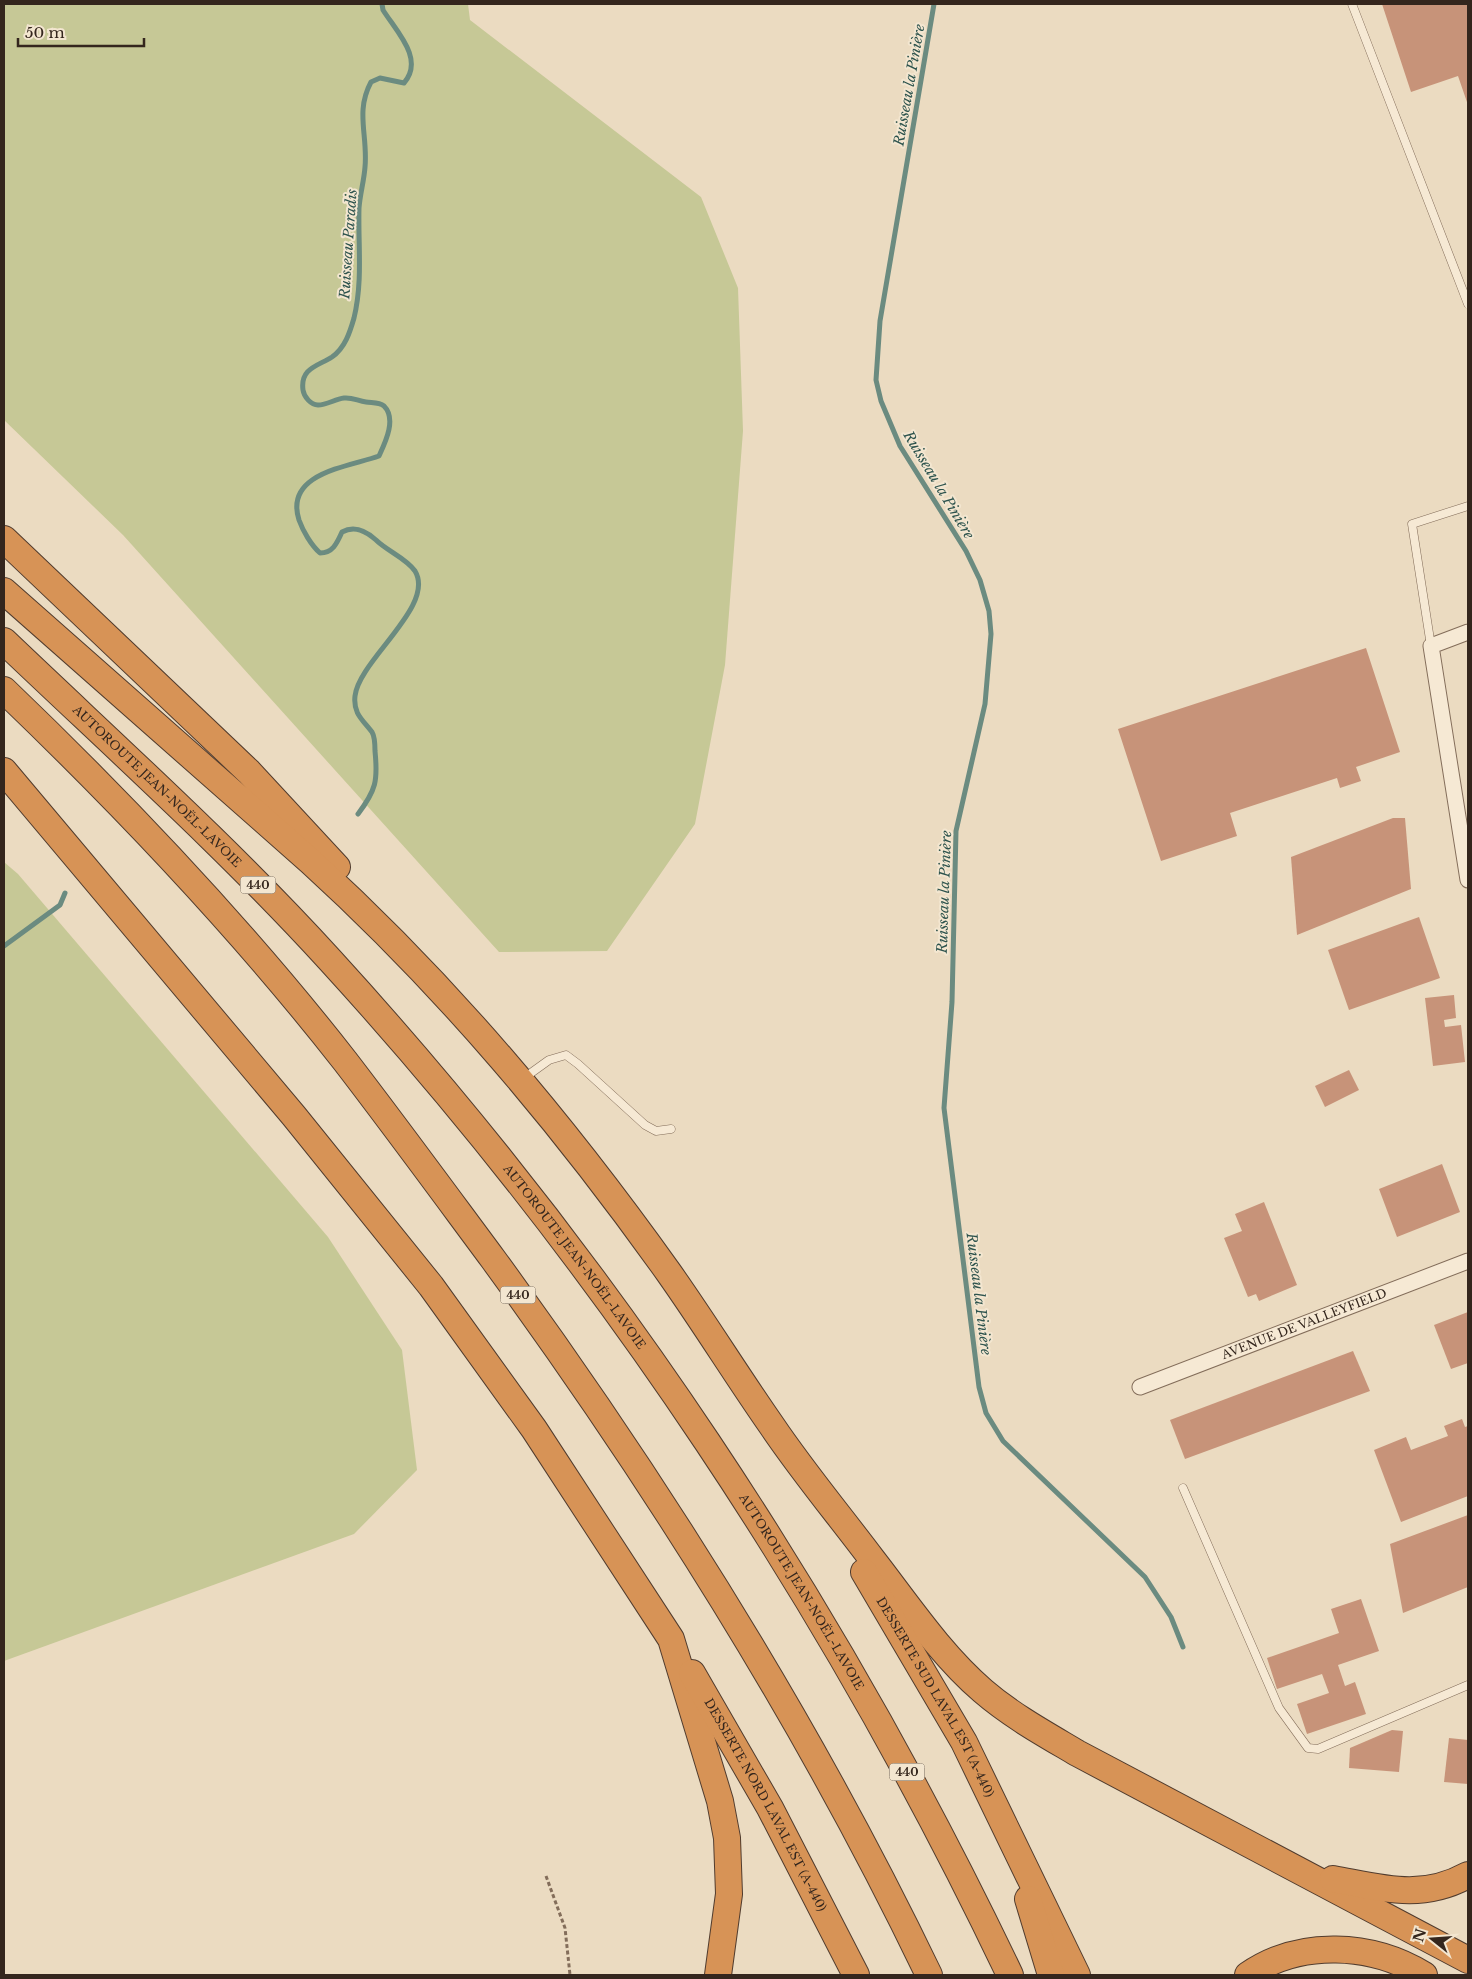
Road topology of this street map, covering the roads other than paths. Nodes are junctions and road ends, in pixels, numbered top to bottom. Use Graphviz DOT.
graph roads {
  1 [pos="1352,4"];
  2 [pos="1468,304"];
  3 [pos="1468,506"];
  4 [pos="4,540"];
  5 [pos="4,591"];
  6 [pos="1468,632"];
  7 [pos="4,641"];
  8 [pos="1431,646"];
  9 [pos="4,690"];
  10 [pos="4,771"];
  11 [pos="4,791"];
  12 [pos="60,838"];
  13 [pos="1468,880"];
  14 [pos="441,989"];
  15 [pos="520,1080"];
  16 [pos="671,1129"];
  17 [pos="1468,1261"];
  18 [pos="1140,1387"];
  19 [pos="773,1428"];
  20 [pos="1183,1488"];
  21 [pos="671,1638"];
  22 [pos="1468,1685"];
  23 [pos="1010,1836"];
  24 [pos="1308,1874"];
  25 [pos="1468,1875"];
  26 [pos="1468,1960"];
  27 [pos="718,1975"];
  28 [pos="856,1975"];
  29 [pos="930,1975"];
  30 [pos="1010,1975"];
  31 [pos="1052,1975"];
  32 [pos="1077,1975"];
  33 [pos="1248,1975"];
  34 [pos="1424,1975"];
  1 -- 2 [label="lane"];
  3 -- 8 [label="lane"];
  4 -- 14 [label="highway"];
  5 -- 14 [label="highway"];
  6 -- 8 [label="street"];
  7 -- 30 [label="highway, AUTOROUTE JEAN-NOËL-LAVOIE / 440"];
  8 -- 13 [label="street"];
  9 -- 29 [label="highway, 440"];
  10 -- 12 [label="highway"];
  11 -- 12 [label="highway"];
  12 -- 21 [label="highway"];
  14 -- 15 [label="highway"];
  15 -- 16 [label="lane"];
  15 -- 19 [label="highway"];
  17 -- 18 [label="street, AVENUE DE VALLEYFIELD"];
  19 -- 23 [label="highway, DESSERTE SUD LAVAL EST (A-440)"];
  19 -- 24 [label="highway"];
  20 -- 22 [label="lane"];
  21 -- 27 [label="highway"];
  21 -- 28 [label="highway, DESSERTE NORD LAVAL EST (A-440)"];
  23 -- 31 [label="highway"];
  23 -- 32 [label="highway, DESSERTE SUD LAVAL EST (A-440)"];
  24 -- 25 [label="highway"];
  24 -- 26 [label="highway"];
  33 -- 34 [label="highway"];
}
